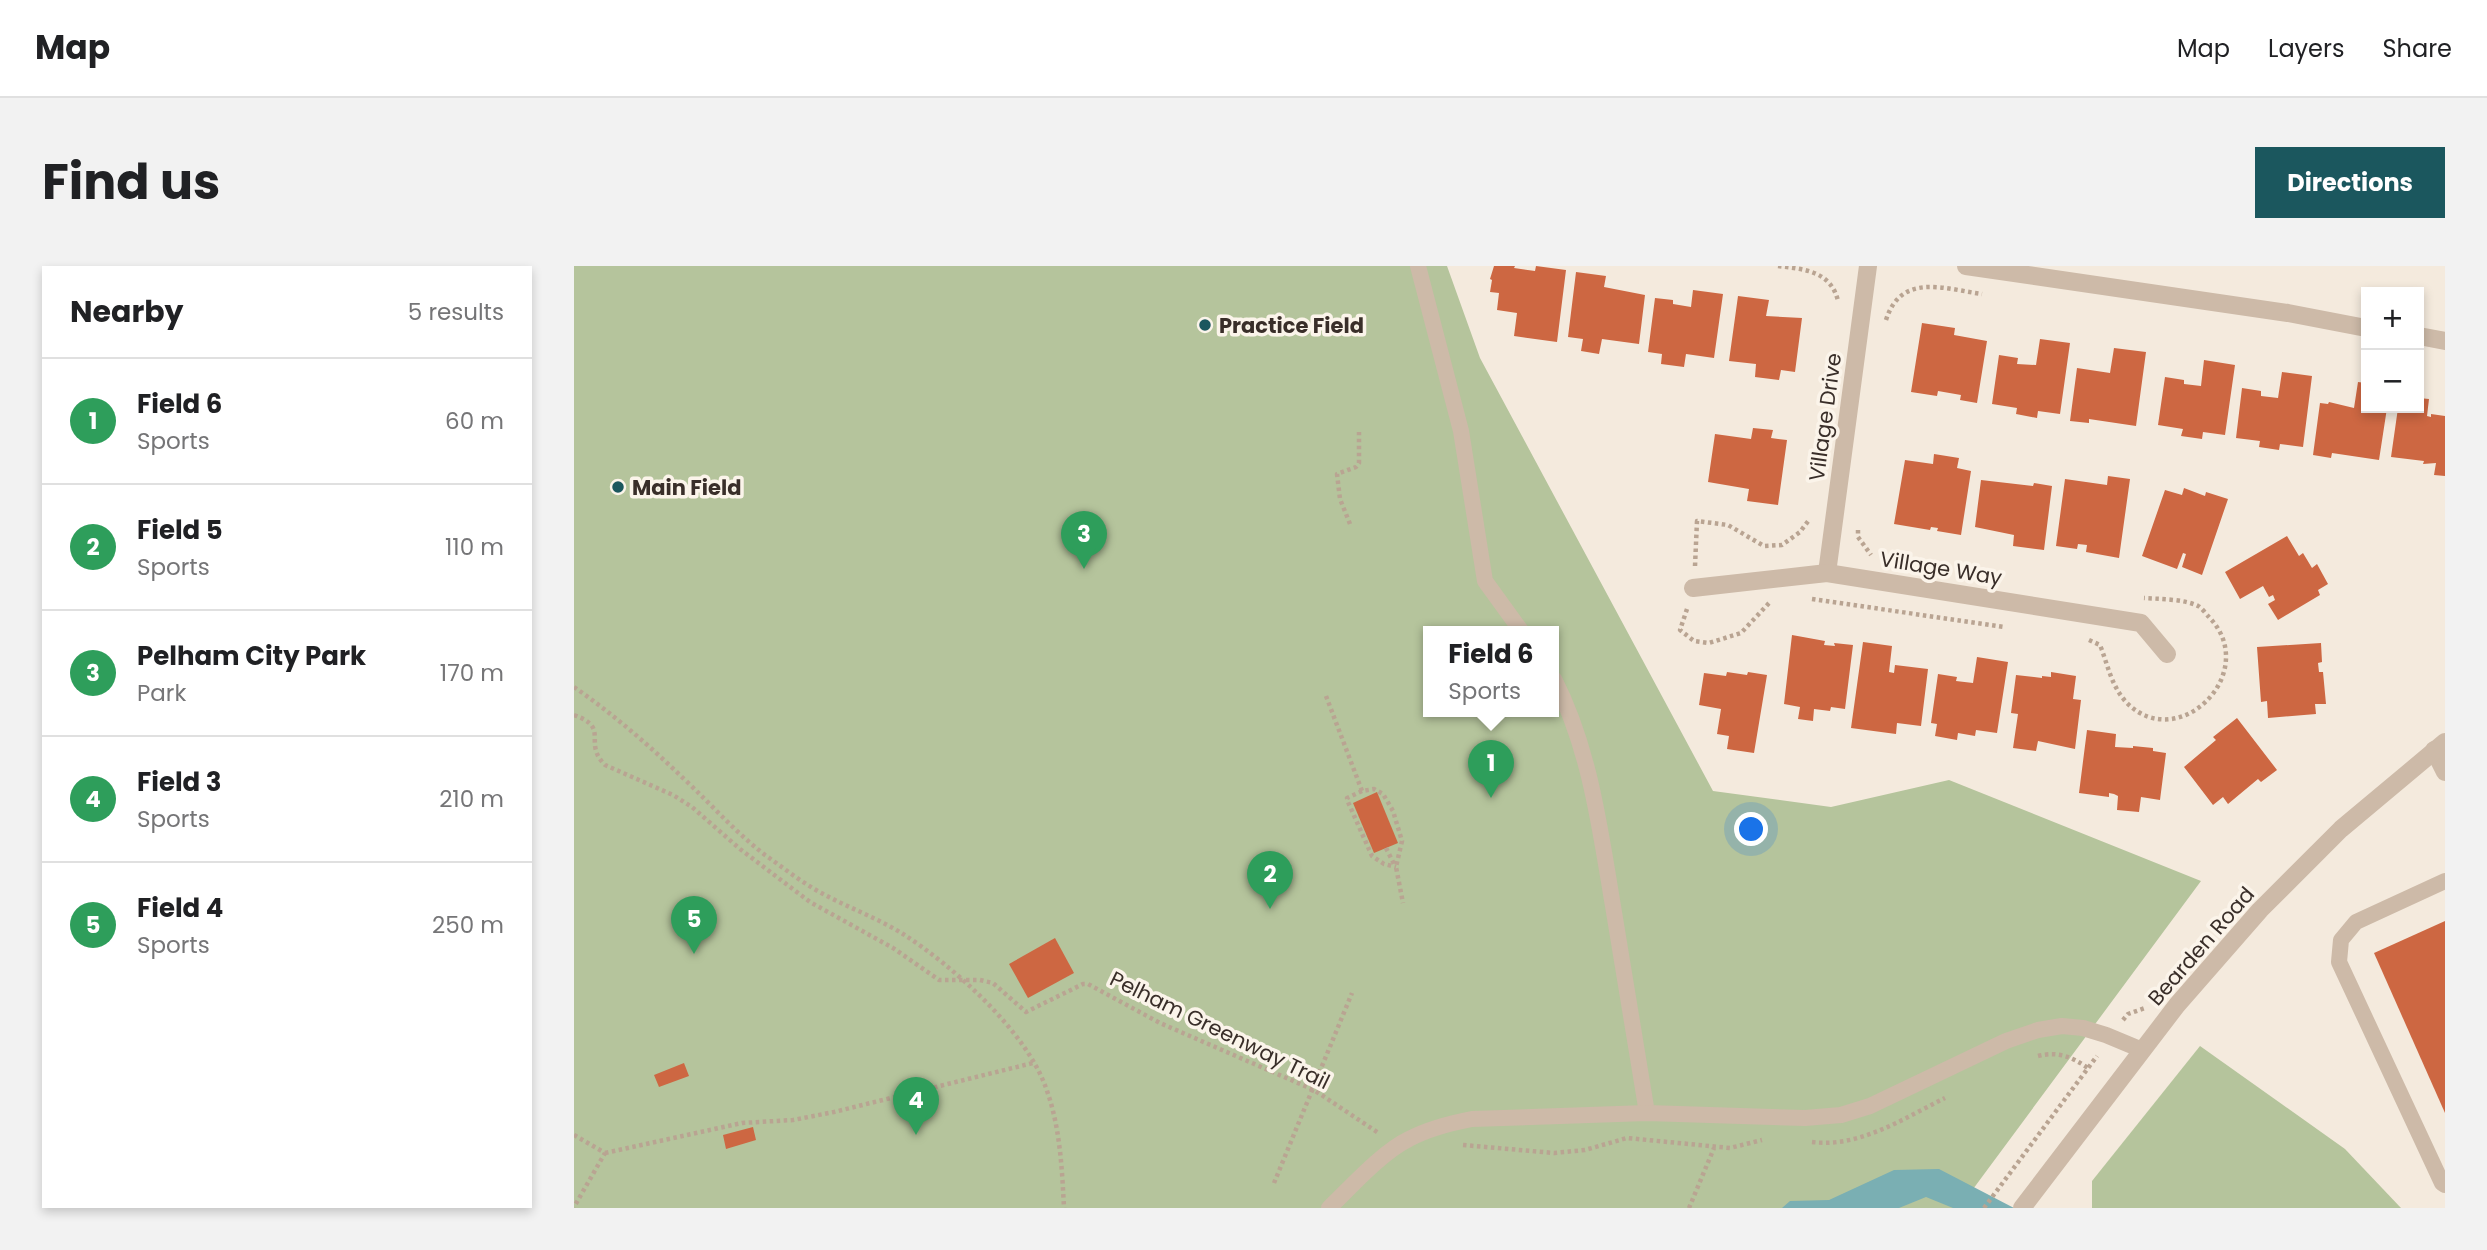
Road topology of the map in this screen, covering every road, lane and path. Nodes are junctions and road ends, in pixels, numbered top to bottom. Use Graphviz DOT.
graph roads {
  1 [pos="1418,266"];
  2 [pos="1778,266"];
  3 [pos="1868,266"];
  4 [pos="1966,266"];
  5 [pos="1811,268"];
  6 [pos="1990,295"];
  7 [pos="1839,307"];
  8 [pos="2361,327"];
  9 [pos="1884,330"];
  10 [pos="2424,338"];
  11 [pos="2445,341"];
  12 [pos="1359,432"];
  13 [pos="1813,516"];
  14 [pos="1350,524"];
  15 [pos="1858,525"];
  16 [pos="1874,558"];
  17 [pos="1827,573"];
  18 [pos="1693,588"];
  19 [pos="1780,598"];
  20 [pos="1802,598"];
  21 [pos="2143,598"];
  22 [pos="1518,626"];
  23 [pos="2006,628"];
  24 [pos="2087,639"];
  25 [pos="2167,654"];
  26 [pos="574,687"];
  27 [pos="1559,690"];
  28 [pos="1326,696"];
  29 [pos="574,715"];
  30 [pos="2440,746"];
  31 [pos="2445,772"];
  32 [pos="1362,791"];
  33 [pos="1386,848"];
  34 [pos="1396,867"];
  35 [pos="2445,881"];
  36 [pos="1403,904"];
  37 [pos="963,981"];
  38 [pos="1352,993"];
  39 [pos="2142,1050"];
  40 [pos="2028,1058"];
  41 [pos="1033,1063"];
  42 [pos="2088,1068"];
  43 [pos="1314,1090"];
  44 [pos="1954,1093"];
  45 [pos="1647,1113"];
  46 [pos="574,1135"];
  47 [pos="1772,1139"];
  48 [pos="1804,1141"];
  49 [pos="1461,1145"];
  50 [pos="1398,1146"];
  51 [pos="1714,1147"];
  52 [pos="2029,1149"];
  53 [pos="605,1153"];
  54 [pos="1274,1183"];
  55 [pos="2445,1185"];
  56 [pos="574,1207"];
  57 [pos="1064,1208"];
  58 [pos="1329,1208"];
  59 [pos="1689,1208"];
  60 [pos="1984,1208"];
  61 [pos="2022,1208"];
  1 -- 22 [label="lane"];
  2 -- 5 [label="path"];
  3 -- 17 [label="street, Village Drive"];
  4 -- 8 [label="street"];
  5 -- 7 [label="path"];
  6 -- 9 [label="path"];
  10 -- 11 [label="street"];
  12 -- 14 [label="path"];
  13 -- 18 [label="path"];
  15 -- 16 [label="path"];
  17 -- 18 [label="street, Village Way"];
  17 -- 25 [label="street, Village Way"];
  18 -- 19 [label="path"];
  20 -- 23 [label="path"];
  21 -- 24 [label="path"];
  26 -- 37 [label="path"];
  27 -- 45 [label="lane"];
  28 -- 32 [label="path"];
  29 -- 37 [label="path"];
  30 -- 31 [label="street"];
  30 -- 39 [label="street, Bearden Road"];
  32 -- 34 [label="path"];
  32 -- 34 [label="path"];
  33 -- 34 [label="path"];
  34 -- 36 [label="path"];
  35 -- 55 [label="lane"];
  37 -- 41 [label="path"];
  37 -- 43 [label="path, Pelham Greenway Trail"];
  38 -- 43 [label="path"];
  39 -- 45 [label="lane"];
  39 -- 61 [label="street, Bearden Road"];
  40 -- 42 [label="path"];
  41 -- 53 [label="path"];
  41 -- 57 [label="path"];
  43 -- 50 [label="path, Pelham Greenway Trail"];
  43 -- 54 [label="path"];
  44 -- 48 [label="path"];
  45 -- 50 [label="lane"];
  46 -- 53 [label="path"];
  47 -- 51 [label="path"];
  49 -- 51 [label="path"];
  50 -- 58 [label="lane"];
  51 -- 59 [label="path"];
  52 -- 60 [label="path"];
  53 -- 56 [label="path"];
}
